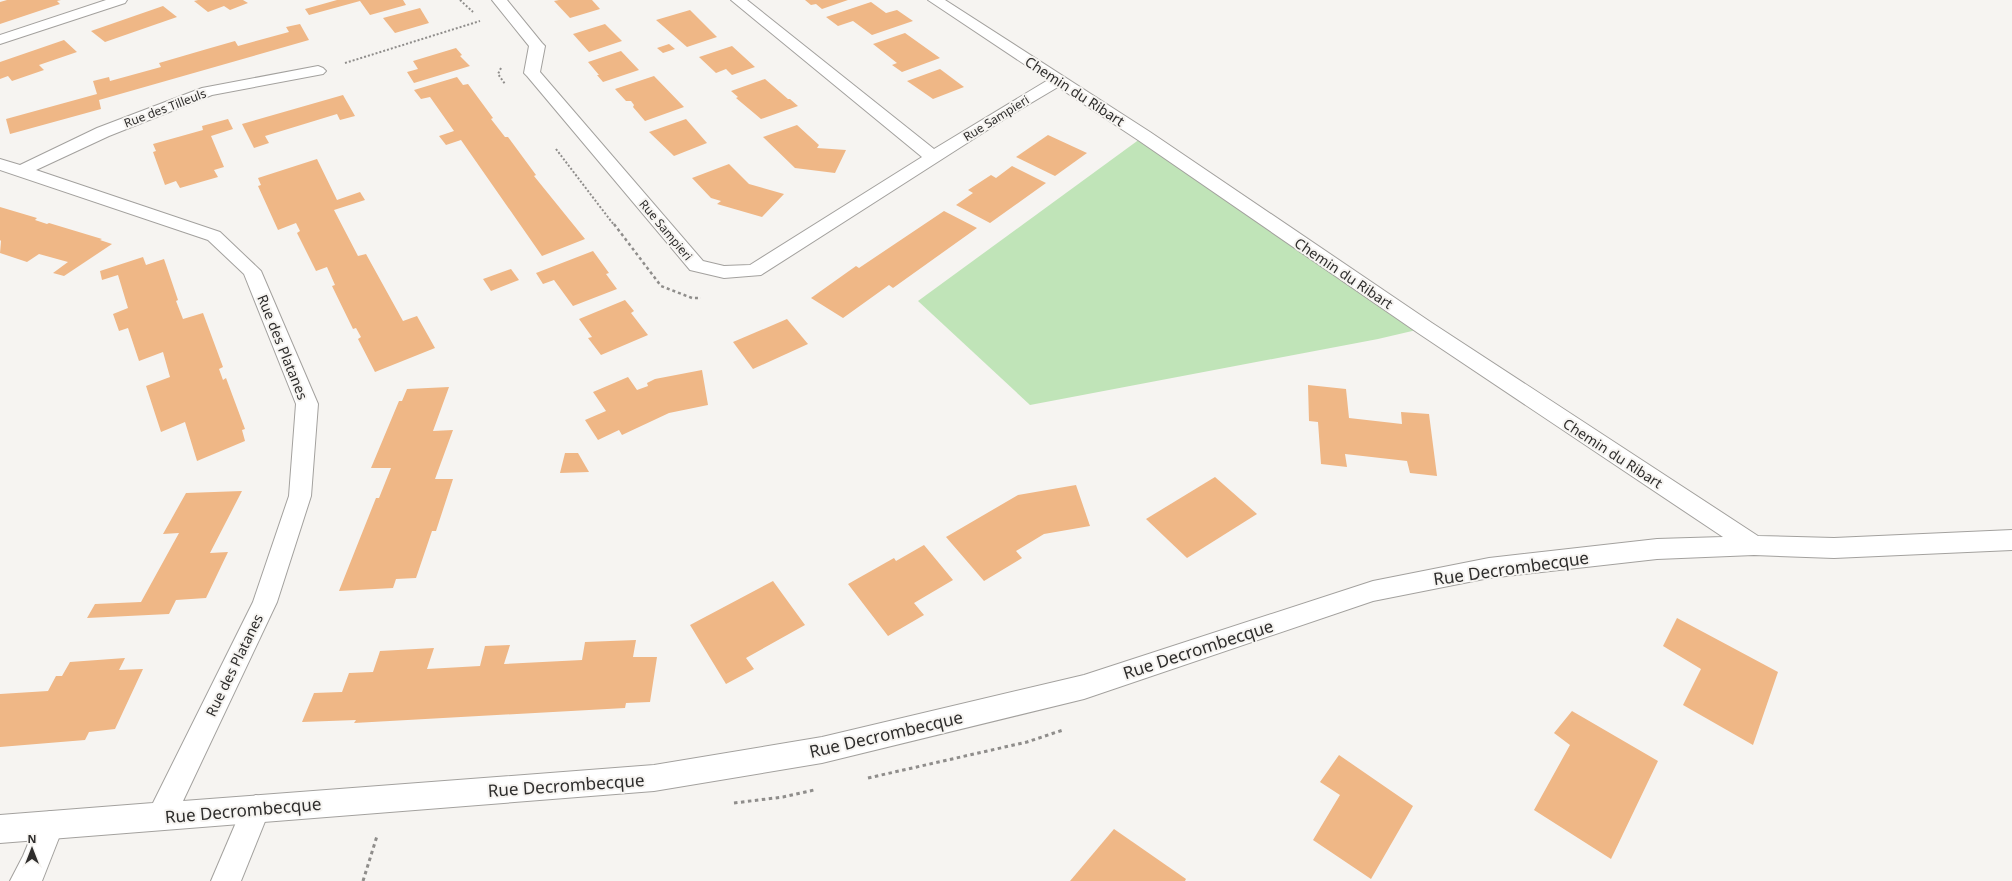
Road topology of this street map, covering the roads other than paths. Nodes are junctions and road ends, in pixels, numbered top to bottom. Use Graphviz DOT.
graph roads {
  1 [pos="120,0"];
  2 [pos="499,0"];
  3 [pos="738,0"];
  4 [pos="935,0"];
  5 [pos="0,40"];
  6 [pos="318,72"];
  7 [pos="1059,80"];
  8 [pos="933,157"];
  9 [pos="0,164"];
  10 [pos="21,171"];
  11 [pos="2012,540"];
  12 [pos="1754,545"];
  13 [pos="256,809"];
  14 [pos="162,816"];
  15 [pos="50,825"];
  16 [pos="0,829"];
  17 [pos="26,881"];
  18 [pos="226,881"];
  1 -- 5 [label="street"];
  2 -- 8 [label="street, Rue Sampieri"];
  3 -- 8 [label="street"];
  4 -- 7 [label="street, Chemin du Ribart"];
  6 -- 10 [label="street, Rue des Tilleuls"];
  7 -- 8 [label="street, Rue Sampieri"];
  7 -- 12 [label="street, Chemin du Ribart"];
  9 -- 10 [label="street, Rue des Platanes"];
  10 -- 14 [label="street, Rue des Platanes"];
  11 -- 12 [label="street, Rue Decrombecque"];
  12 -- 13 [label="street, Rue Decrombecque"];
  13 -- 14 [label="street, Rue Decrombecque"];
  13 -- 18 [label="street"];
  14 -- 15 [label="street, Rue Decrombecque"];
  15 -- 16 [label="street, Rue Decrombecque"];
  15 -- 17 [label="street"];
}
